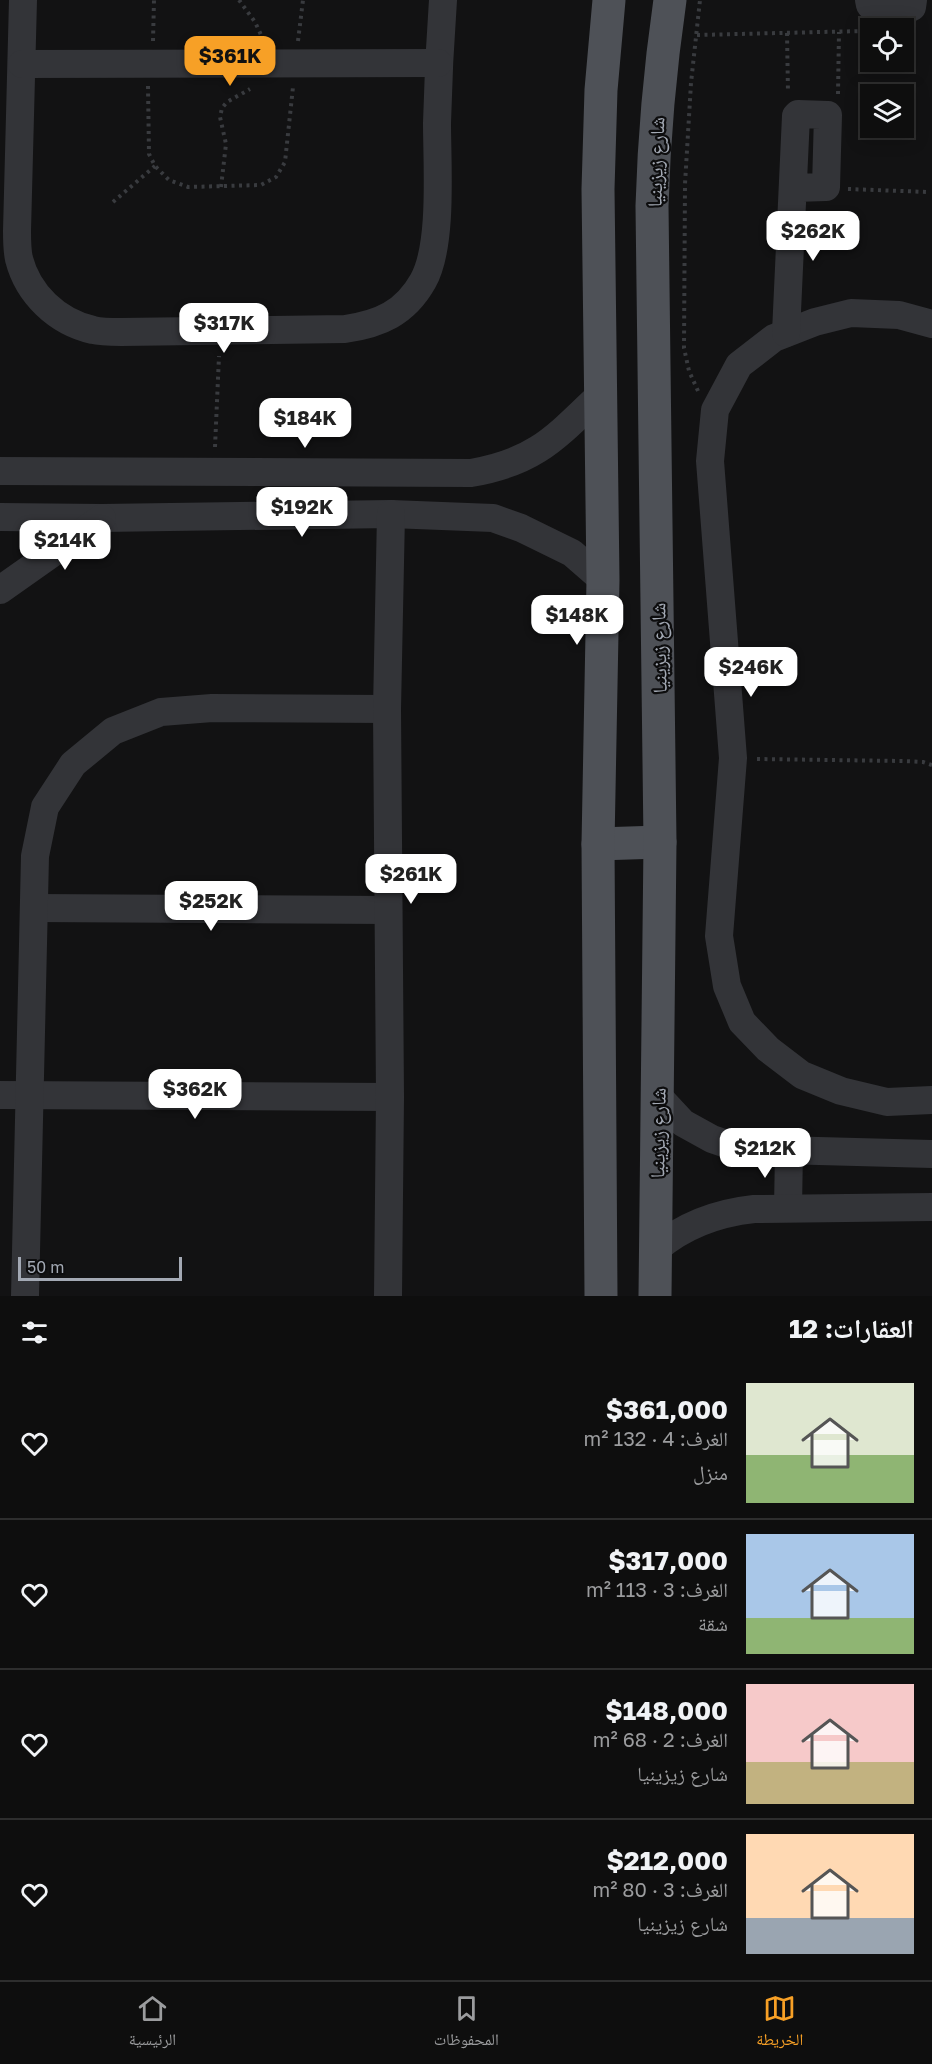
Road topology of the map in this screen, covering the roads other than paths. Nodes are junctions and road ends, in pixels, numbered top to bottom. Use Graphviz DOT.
graph roads {
  1 [pos="23,0"];
  2 [pos="443,0"];
  3 [pos="609,0"];
  4 [pos="670,0"];
  5 [pos="869,0"];
  6 [pos="913,0"];
  7 [pos="438,63"];
  8 [pos="22,64"];
  9 [pos="794,188"];
  10 [pos="932,324"];
  11 [pos="786,333"];
  12 [pos="601,394"];
  13 [pos="0,471"];
  14 [pos="391,514"];
  15 [pos="0,517"];
  16 [pos="102,518"];
  17 [pos="603,580"];
  18 [pos="0,590"];
  19 [pos="387,709"];
  20 [pos="660,842"];
  21 [pos="598,844"];
  22 [pos="34,908"];
  23 [pos="388,910"];
  24 [pos="0,1095"];
  25 [pos="29,1095"];
  26 [pos="657,1095"];
  27 [pos="390,1097"];
  28 [pos="932,1100"];
  29 [pos="789,1150"];
  30 [pos="932,1154"];
  31 [pos="932,1208"];
  32 [pos="788,1209"];
  33 [pos="656,1249"];
  34 [pos="25,1296"];
  35 [pos="388,1296"];
  36 [pos="601,1296"];
  37 [pos="655,1296"];
  1 -- 8 [label="street"];
  2 -- 7 [label="street"];
  3 -- 12 [label="main road"];
  4 -- 20 [label="main road, شارع زيزينيا"];
  5 -- 6 [label="street"];
  7 -- 8 [label="street"];
  7 -- 8 [label="street"];
  9 -- 9 [label="street"];
  9 -- 11 [label="street"];
  10 -- 11 [label="street"];
  11 -- 28 [label="street"];
  12 -- 13 [label="street"];
  12 -- 17 [label="main road"];
  14 -- 16 [label="street"];
  14 -- 17 [label="street"];
  14 -- 19 [label="street"];
  15 -- 16 [label="street"];
  16 -- 18 [label="street"];
  17 -- 21 [label="main road"];
  19 -- 22 [label="street"];
  19 -- 23 [label="street"];
  20 -- 21 [label="main road"];
  20 -- 26 [label="main road, شارع زيزينيا"];
  21 -- 36 [label="main road"];
  22 -- 23 [label="street"];
  22 -- 25 [label="street"];
  23 -- 27 [label="street"];
  24 -- 25 [label="street"];
  25 -- 27 [label="street"];
  25 -- 34 [label="street"];
  26 -- 29 [label="street"];
  26 -- 33 [label="main road, شارع زيزينيا"];
  27 -- 35 [label="street"];
  29 -- 30 [label="street"];
  29 -- 32 [label="street"];
  31 -- 32 [label="street"];
  32 -- 33 [label="street"];
  33 -- 37 [label="main road, شارع زيزينيا"];
}
